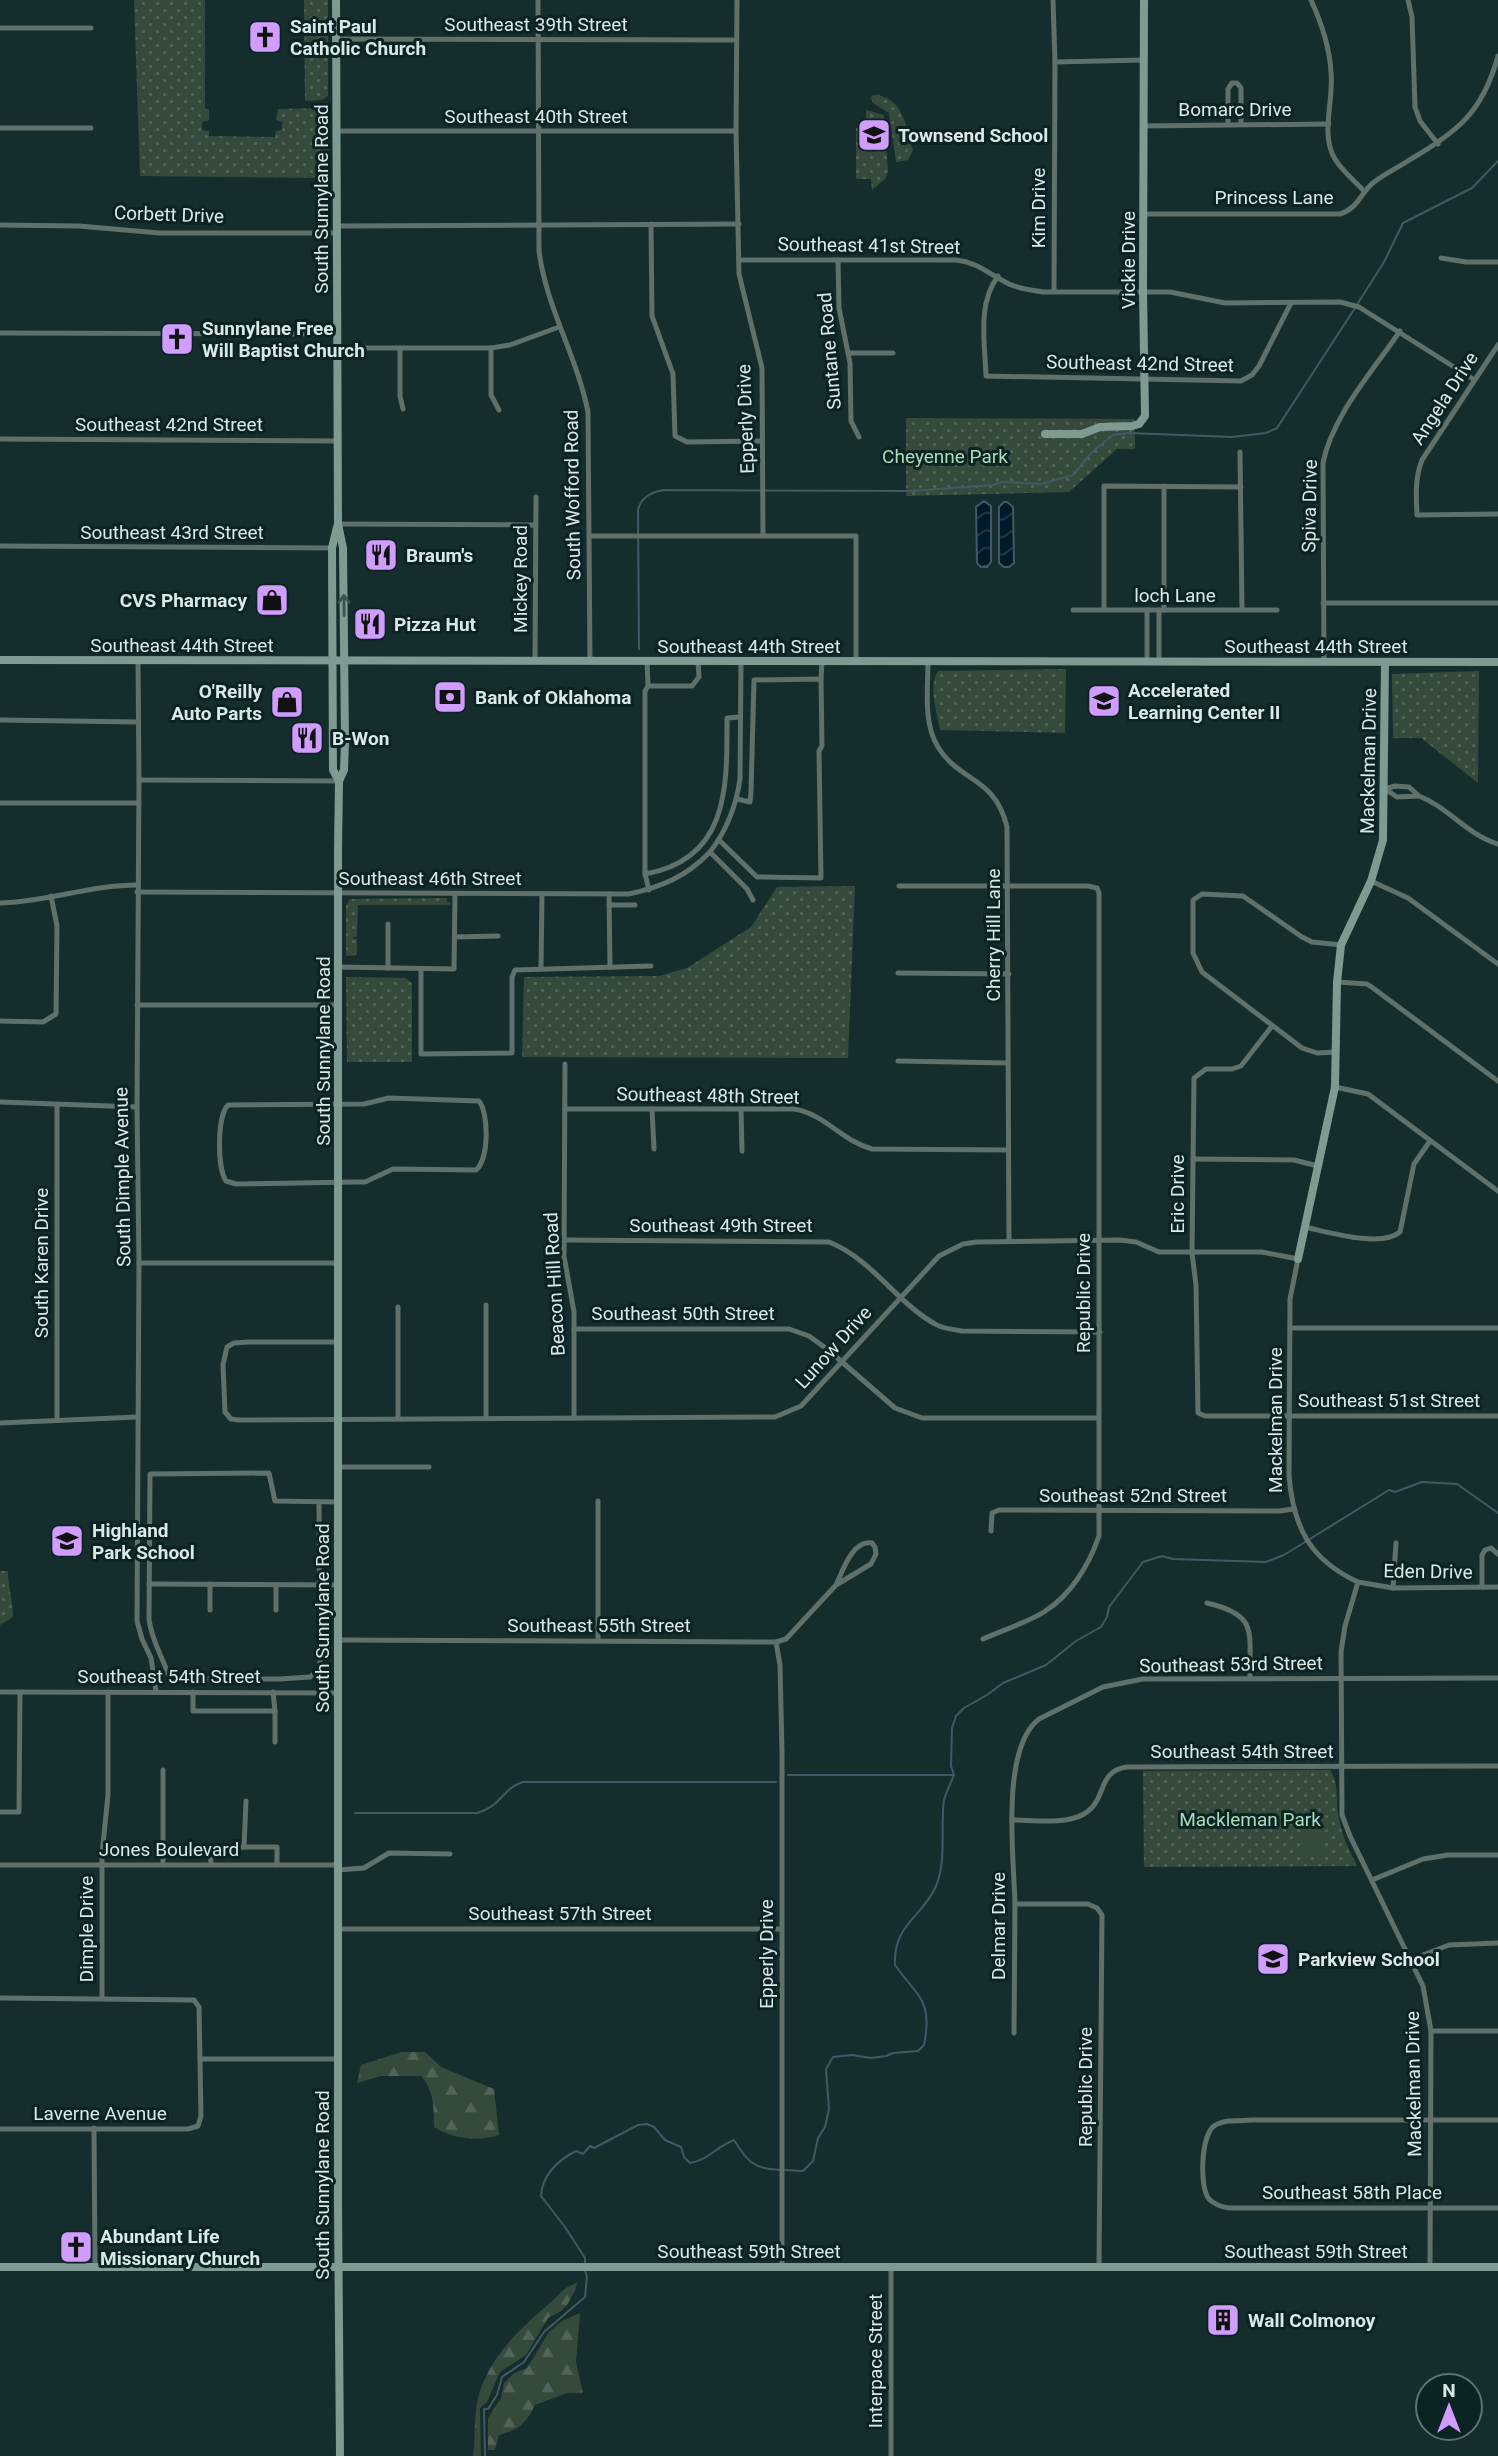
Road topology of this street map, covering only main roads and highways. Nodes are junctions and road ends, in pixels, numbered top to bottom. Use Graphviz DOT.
graph roads {
  1 [pos="335,0"];
  2 [pos="1144,0"];
  3 [pos="1045,434"];
  4 [pos="338,524"];
  5 [pos="0,660"];
  6 [pos="332,661"];
  7 [pos="345,661"];
  8 [pos="1385,662"];
  9 [pos="1498,662"];
  10 [pos="339,781"];
  11 [pos="1298,1259"];
  12 [pos="0,2267"];
  13 [pos="338,2267"];
  14 [pos="1498,2267"];
  15 [pos="340,2456"];
  1 -- 4 [label="main road, South Sunnylane Road"];
  2 -- 3 [label="main road, Vickie Drive"];
  4 -- 6 [label="main road, South Sunnylane Road"];
  7 -- 4 [label="main road, South Sunnylane Road, one-way"];
  5 -- 6 [label="main road, Southeast 44th Street"];
  6 -- 7 [label="main road, Southeast 44th Street"];
  6 -- 10 [label="main road, South Sunnylane Road"];
  7 -- 8 [label="main road, Southeast 44th Street"];
  7 -- 10 [label="main road, South Sunnylane Road"];
  8 -- 9 [label="main road, Southeast 44th Street"];
  8 -- 11 [label="main road, Mackelman Drive"];
  10 -- 13 [label="main road, South Sunnylane Road"];
  12 -- 13 [label="main road, Southeast 59th Street"];
  13 -- 14 [label="main road, Southeast 59th Street"];
  13 -- 15 [label="main road, South Sunnylane Road"];
}
